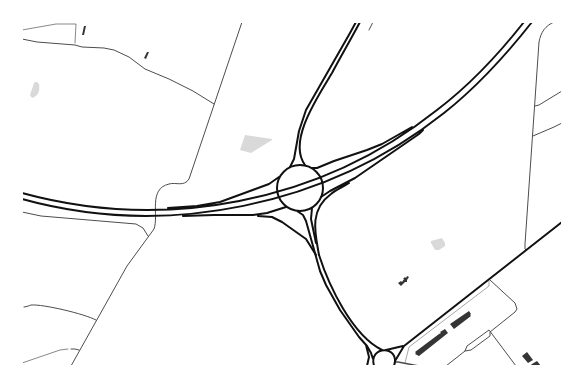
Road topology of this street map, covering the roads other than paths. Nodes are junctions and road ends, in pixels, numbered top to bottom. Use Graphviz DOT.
graph roads {
  1 [pos="242,22"];
  2 [pos="356,22"];
  3 [pos="360,22"];
  4 [pos="373,22"];
  5 [pos="524,22"];
  6 [pos="532,22"];
  7 [pos="554,22"];
  8 [pos="369,30"];
  9 [pos="22,39"];
  10 [pos="562,91"];
  11 [pos="215,104"];
  12 [pos="534,106"];
  13 [pos="425,120"];
  14 [pos="562,123"];
  15 [pos="429,125"];
  16 [pos="532,136"];
  17 [pos="305,166"];
  18 [pos="290,167"];
  19 [pos="312,168"];
  20 [pos="279,177"];
  21 [pos="355,178"];
  22 [pos="22,193"];
  23 [pos="321,197"];
  24 [pos="22,199"];
  25 [pos="286,207"];
  26 [pos="312,208"];
  27 [pos="149,210"];
  28 [pos="297,211"];
  29 [pos="22,212"];
  30 [pos="253,215"];
  31 [pos="162,216"];
  32 [pos="562,222"];
  33 [pos="148,237"];
  34 [pos="526,250"];
  35 [pos="316,255"];
  36 [pos="319,255"];
  37 [pos="489,280"];
  38 [pos="24,307"];
  39 [pos="96,321"];
  40 [pos="490,332"];
  41 [pos="366,345"];
  42 [pos="404,346"];
  43 [pos="71,349"];
  44 [pos="382,350"];
  45 [pos="386,350"];
  46 [pos="80,351"];
  47 [pos="465,351"];
  48 [pos="373,361"];
  49 [pos="405,363"];
  50 [pos="395,364"];
  51 [pos="71,366"];
  52 [pos="368,366"];
  53 [pos="371,366"];
  54 [pos="374,366"];
  55 [pos="405,366"];
  56 [pos="419,366"];
  57 [pos="446,366"];
  58 [pos="516,366"];
  1 -- 11 [label="street"];
  2 -- 18 [label="main road"];
  3 -- 17 [label="main road"];
  4 -- 8 [label="street"];
  5 -- 13 [label="main road"];
  6 -- 15 [label="main road"];
  7 -- 12 [label="street"];
  9 -- 11 [label="street"];
  10 -- 12 [label="street"];
  11 -- 33 [label="street"];
  12 -- 16 [label="street"];
  13 -- 19 [label="main road"];
  13 -- 27 [label="main road"];
  14 -- 16 [label="street"];
  15 -- 21 [label="main road"];
  15 -- 31 [label="main road"];
  16 -- 34 [label="street"];
  17 -- 18 [label="main road"];
  17 -- 19 [label="main road"];
  18 -- 20 [label="main road"];
  19 -- 23 [label="main road"];
  20 -- 25 [label="main road"];
  20 -- 27 [label="main road"];
  21 -- 23 [label="main road"];
  21 -- 36 [label="main road"];
  22 -- 27 [label="main road"];
  23 -- 26 [label="main road"];
  24 -- 31 [label="main road"];
  25 -- 28 [label="main road"];
  25 -- 30 [label="main road"];
  26 -- 28 [label="main road"];
  26 -- 36 [label="main road"];
  28 -- 35 [label="main road"];
  29 -- 33 [label="street"];
  30 -- 31 [label="main road"];
  30 -- 35 [label="main road"];
  32 -- 34 [label="main road"];
  33 -- 39 [label="street"];
  34 -- 37 [label="main road"];
  35 -- 41 [label="main road"];
  36 -- 44 [label="main road"];
  37 -- 40 [label="street"];
  37 -- 42 [label="main road"];
  37 -- 49 [label="lane"];
  38 -- 39 [label="street"];
  39 -- 46 [label="street"];
  40 -- 47 [label="street"];
  40 -- 47 [label="street"];
  40 -- 58 [label="street"];
  41 -- 48 [label="main road"];
  41 -- 52 [label="main road"];
  42 -- 45 [label="main road"];
  42 -- 50 [label="main road"];
  43 -- 46 [label="street"];
  44 -- 45 [label="main road"];
  44 -- 48 [label="main road"];
  45 -- 50 [label="main road"];
  46 -- 51 [label="street"];
  47 -- 57 [label="street"];
  48 -- 53 [label="main road"];
  48 -- 54 [label="main road"];
  49 -- 50 [label="street"];
  49 -- 55 [label="lane"];
  49 -- 56 [label="street"];
}
